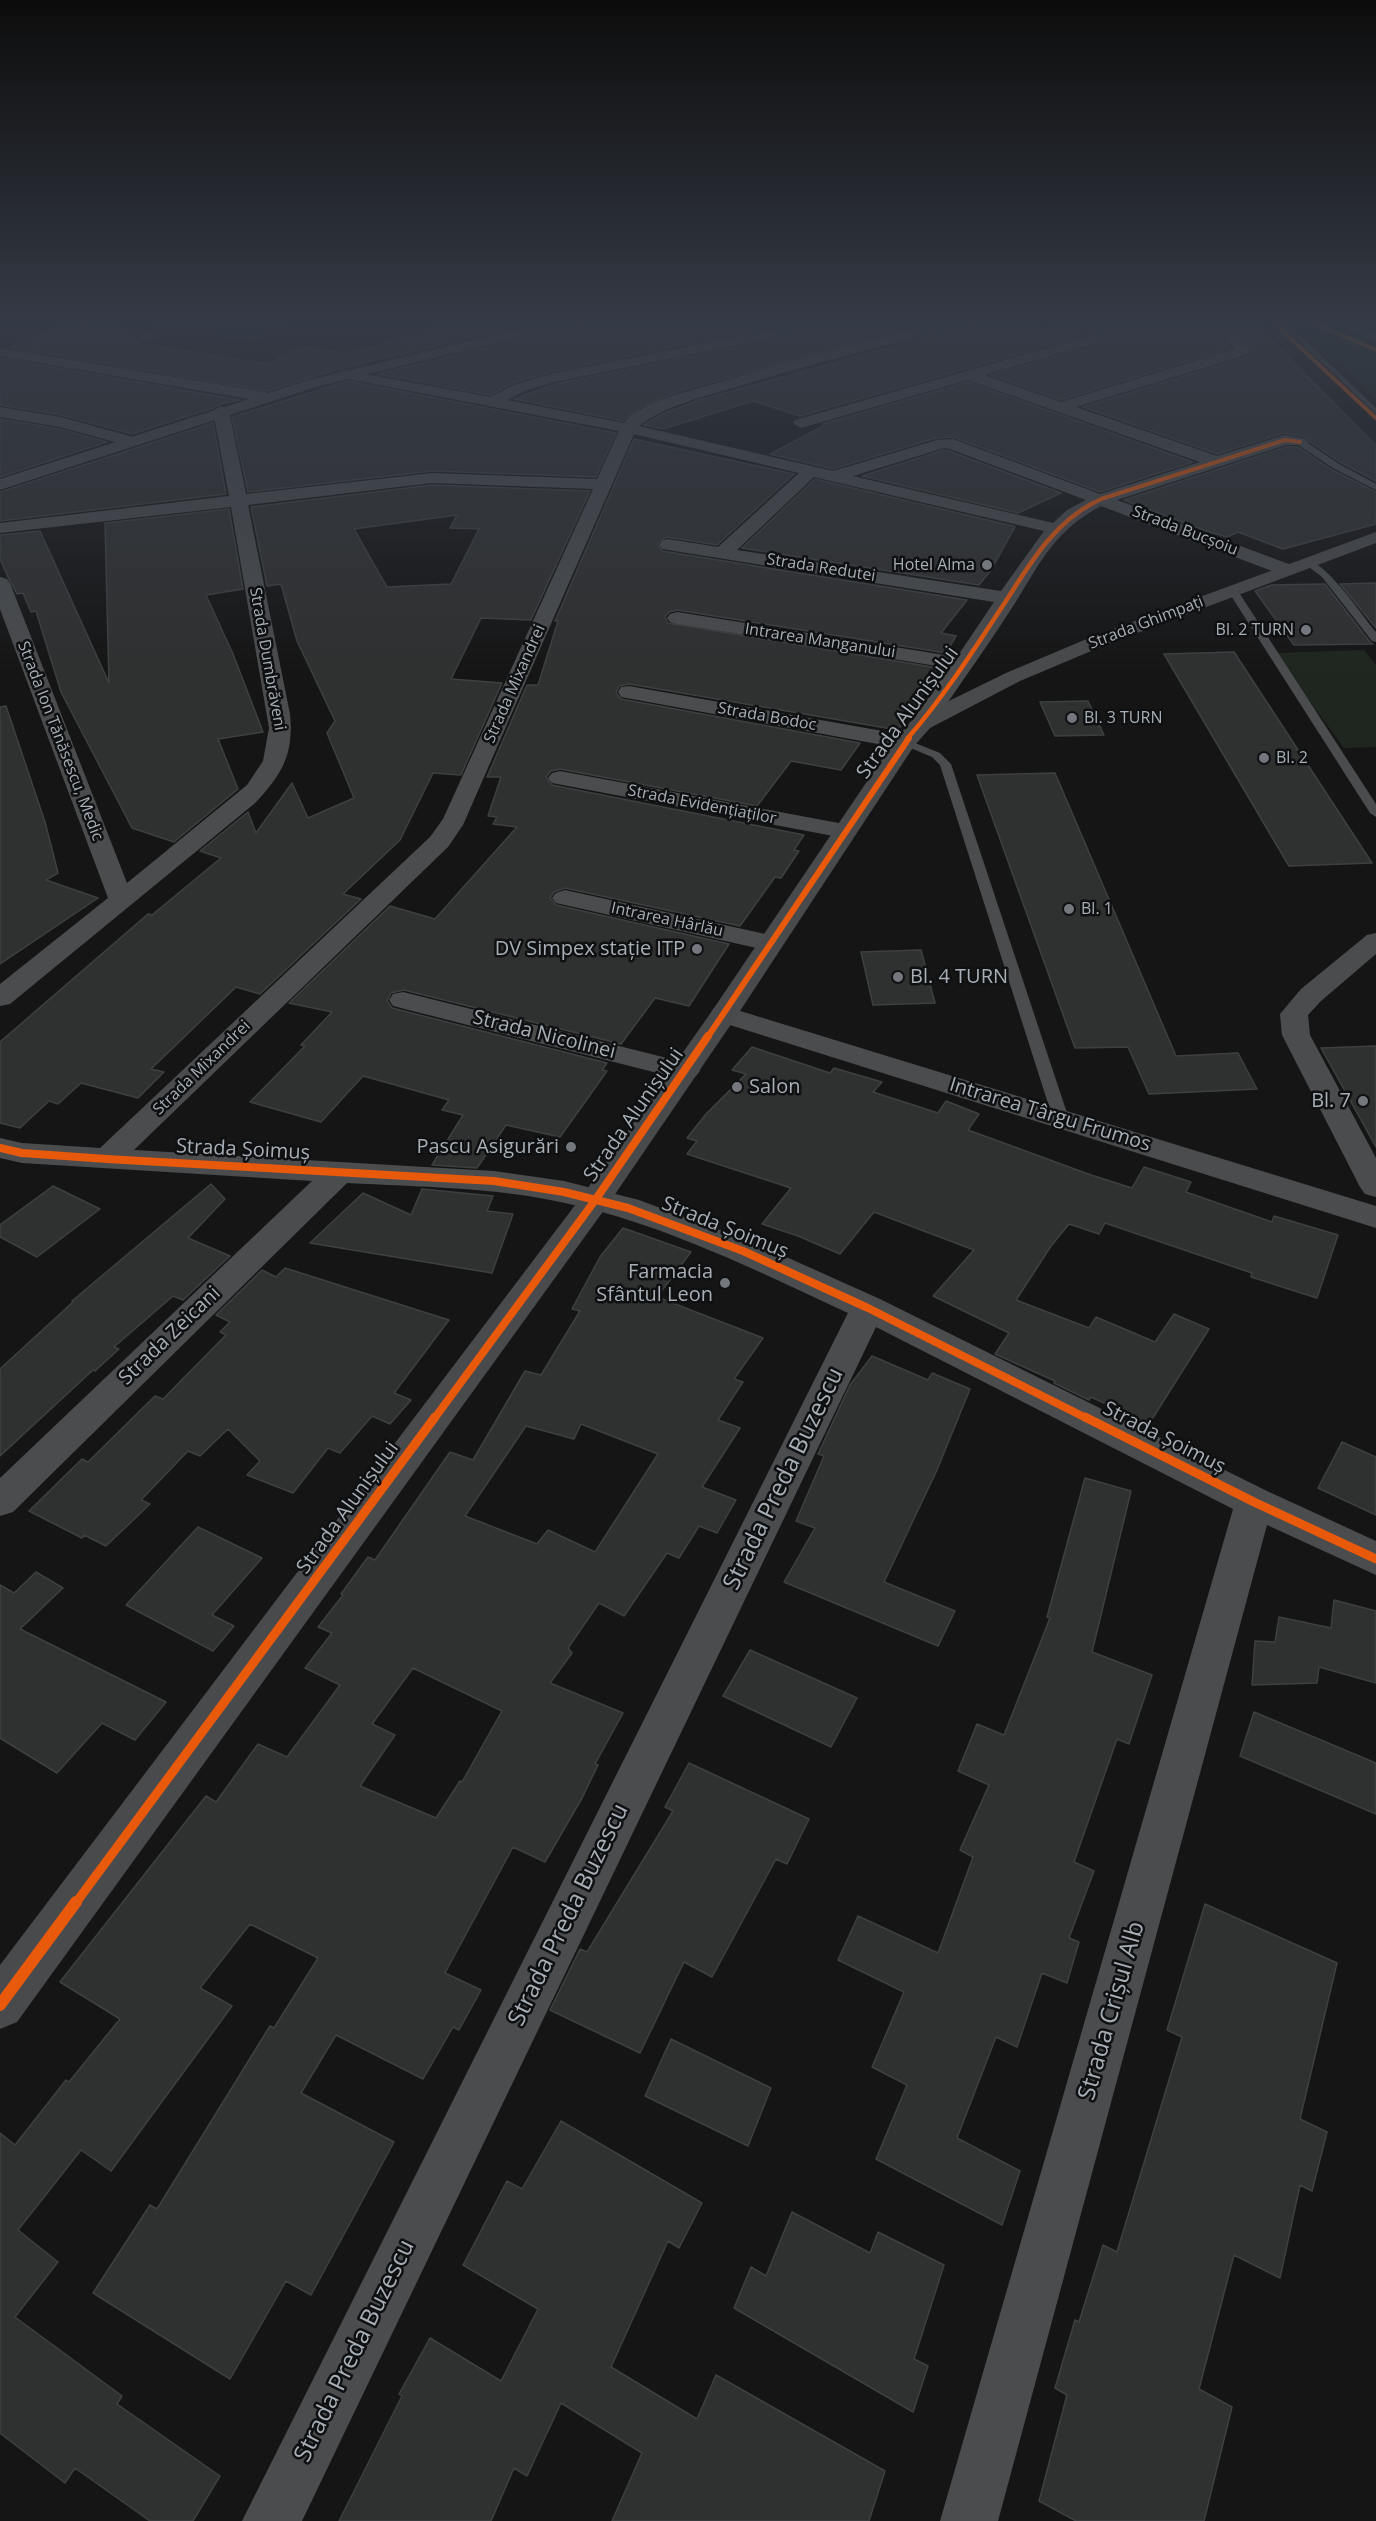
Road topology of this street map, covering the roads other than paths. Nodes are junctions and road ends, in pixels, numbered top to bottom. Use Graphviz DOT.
graph roads {
  1 [pos="118,438"];
  2 [pos="140,438"];
  3 [pos="226,438"];
  4 [pos="624,438"];
  5 [pos="668,438"];
  6 [pos="1148,438"];
  7 [pos="130,441"];
  8 [pos="1300,442"];
  9 [pos="1217,462"];
  10 [pos="810,472"];
  11 [pos="833,477"];
  12 [pos="604,484"];
  13 [pos="0,485"];
  14 [pos="1376,487"];
  15 [pos="238,499"];
  16 [pos="1101,499"];
  17 [pos="0,528"];
  18 [pos="1056,529"];
  19 [pos="1376,537"];
  20 [pos="668,545"];
  21 [pos="723,553"];
  22 [pos="1308,562"];
  23 [pos="1287,570"];
  24 [pos="0,582"];
  25 [pos="1233,591"];
  26 [pos="1008,598"];
  27 [pos="677,618"];
  28 [pos="1376,639"];
  29 [pos="964,664"];
  30 [pos="629,692"];
  31 [pos="913,732"];
  32 [pos="560,778"];
  33 [pos="1376,813"];
  34 [pos="844,831"];
  35 [pos="565,898"];
  36 [pos="121,900"];
  37 [pos="1376,941"];
  38 [pos="770,943"];
  39 [pos="0,998"];
  40 [pos="403,1000"];
  41 [pos="723,1014"];
  42 [pos="685,1071"];
  43 [pos="1061,1119"];
  44 [pos="7,1157"];
  45 [pos="107,1159"];
  46 [pos="341,1171"];
  47 [pos="1376,1187"];
  48 [pos="596,1199"];
  49 [pos="1376,1217"];
  50 [pos="868,1308"];
  51 [pos="0,1501"];
  52 [pos="1254,1502"];
  53 [pos="1376,1559"];
  54 [pos="0,2005"];
  55 [pos="271,2521"];
  56 [pos="969,2521"];
  1 -- 7 [label="street"];
  2 -- 7 [label="street"];
  3 -- 15 [label="street, Strada Dumbrăveni"];
  4 -- 12 [label="street, Strada Mixandrei"];
  5 -- 10 [label="street"];
  6 -- 9 [label="street"];
  7 -- 13 [label="street"];
  8 -- 9 [label="street, Strada Alunișului"];
  8 -- 14 [label="lane, Strada Alunișului"];
  9 -- 16 [label="street, Strada Alunișului"];
  10 -- 11 [label="street"];
  10 -- 21 [label="street"];
  11 -- 16 [label="street, Strada Bucșoiu"];
  11 -- 18 [label="street"];
  12 -- 15 [label="street"];
  12 -- 45 [label="street, Strada Mixandrei"];
  15 -- 17 [label="street"];
  15 -- 36 [label="street, Strada Dumbrăveni"];
  16 -- 18 [label="street, Strada Alunișului"];
  16 -- 23 [label="street, Strada Bucșoiu"];
  18 -- 26 [label="street, Strada Alunișului"];
  19 -- 22 [label="street, Strada Ghimpați"];
  20 -- 21 [label="street, Strada Redutei"];
  21 -- 26 [label="street, Strada Redutei"];
  22 -- 23 [label="street, Strada Ghimpați"];
  22 -- 28 [label="lane"];
  23 -- 25 [label="street, Strada Ghimpați"];
  24 -- 36 [label="street, Strada Ion Tănăsescu, Medic"];
  25 -- 31 [label="street, Strada Ghimpați"];
  25 -- 33 [label="lane"];
  26 -- 29 [label="street, Strada Alunișului"];
  27 -- 29 [label="street, Intrarea Manganului"];
  29 -- 31 [label="street, Strada Alunișului"];
  30 -- 31 [label="street, Strada Bodoc"];
  31 -- 34 [label="street, Strada Alunișului"];
  31 -- 43 [label="lane, Strada Alunișului"];
  32 -- 34 [label="street, Strada Evidențiaților"];
  34 -- 38 [label="street, Strada Alunișului"];
  35 -- 38 [label="street, Intrarea Hârlău"];
  36 -- 39 [label="street, Strada Dumbrăveni"];
  37 -- 47 [label="street"];
  38 -- 41 [label="street, Strada Alunișului"];
  40 -- 42 [label="street, Strada Nicolinei"];
  41 -- 42 [label="street, Strada Alunișului"];
  41 -- 43 [label="street, Intrarea Târgu Frumos"];
  42 -- 48 [label="street, Strada Alunișului"];
  43 -- 49 [label="street, Intrarea Târgu Frumos"];
  44 -- 45 [label="street, Strada Șoimuș"];
  45 -- 46 [label="street, Strada Șoimuș"];
  46 -- 48 [label="street, Strada Șoimuș"];
  46 -- 51 [label="street, Strada Zeicani"];
  48 -- 50 [label="street, Strada Șoimuș"];
  48 -- 54 [label="street, Strada Alunișului"];
  50 -- 52 [label="street, Strada Șoimuș"];
  50 -- 55 [label="street, Strada Preda Buzescu"];
  52 -- 53 [label="street, Strada Șoimuș"];
  52 -- 56 [label="street, Strada Crișul Alb"];
}
